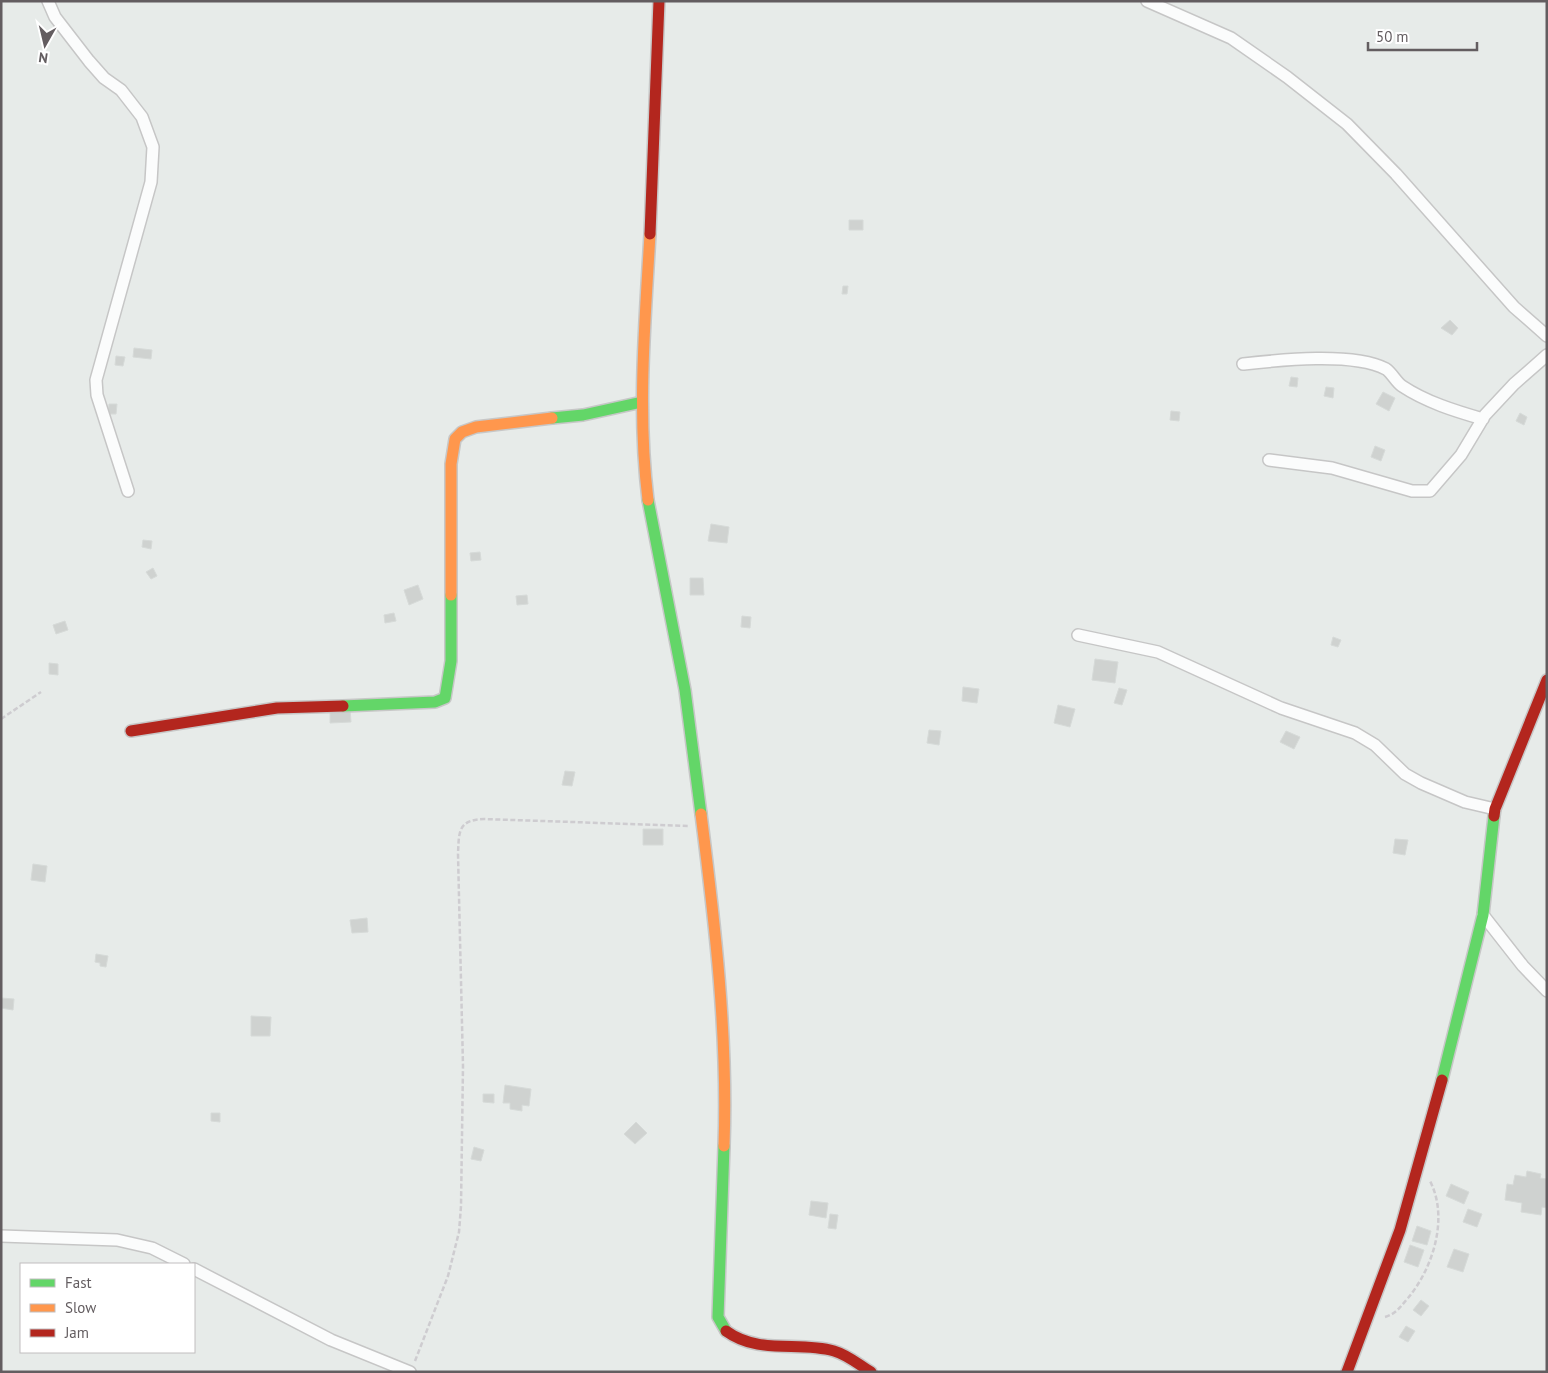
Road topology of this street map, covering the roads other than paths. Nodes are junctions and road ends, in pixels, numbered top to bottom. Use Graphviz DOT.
graph roads {
  1 [pos="48,1"];
  2 [pos="658,1"];
  3 [pos="1147,1"];
  4 [pos="1547,336"];
  5 [pos="1547,355"];
  6 [pos="1243,364"];
  7 [pos="642,402"];
  8 [pos="1483,419"];
  9 [pos="1269,460"];
  10 [pos="128,492"];
  11 [pos="1078,635"];
  12 [pos="1547,680"];
  13 [pos="131,731"];
  14 [pos="1495,809"];
  15 [pos="1483,915"];
  16 [pos="1547,991"];
  17 [pos="1,1236"];
  18 [pos="182,1263"];
  19 [pos="195,1270"];
  20 [pos="412,1367"];
  21 [pos="871,1372"];
  22 [pos="1347,1372"];
  1 -- 10 [label="street"];
  2 -- 7 [label="street"];
  3 -- 4 [label="street"];
  5 -- 8 [label="street"];
  6 -- 8 [label="street"];
  7 -- 13 [label="street"];
  7 -- 21 [label="street"];
  8 -- 9 [label="street"];
  11 -- 14 [label="street"];
  12 -- 14 [label="street"];
  14 -- 15 [label="street"];
  15 -- 16 [label="street"];
  15 -- 22 [label="street"];
  17 -- 18 [label="street"];
  19 -- 20 [label="street"];
}
